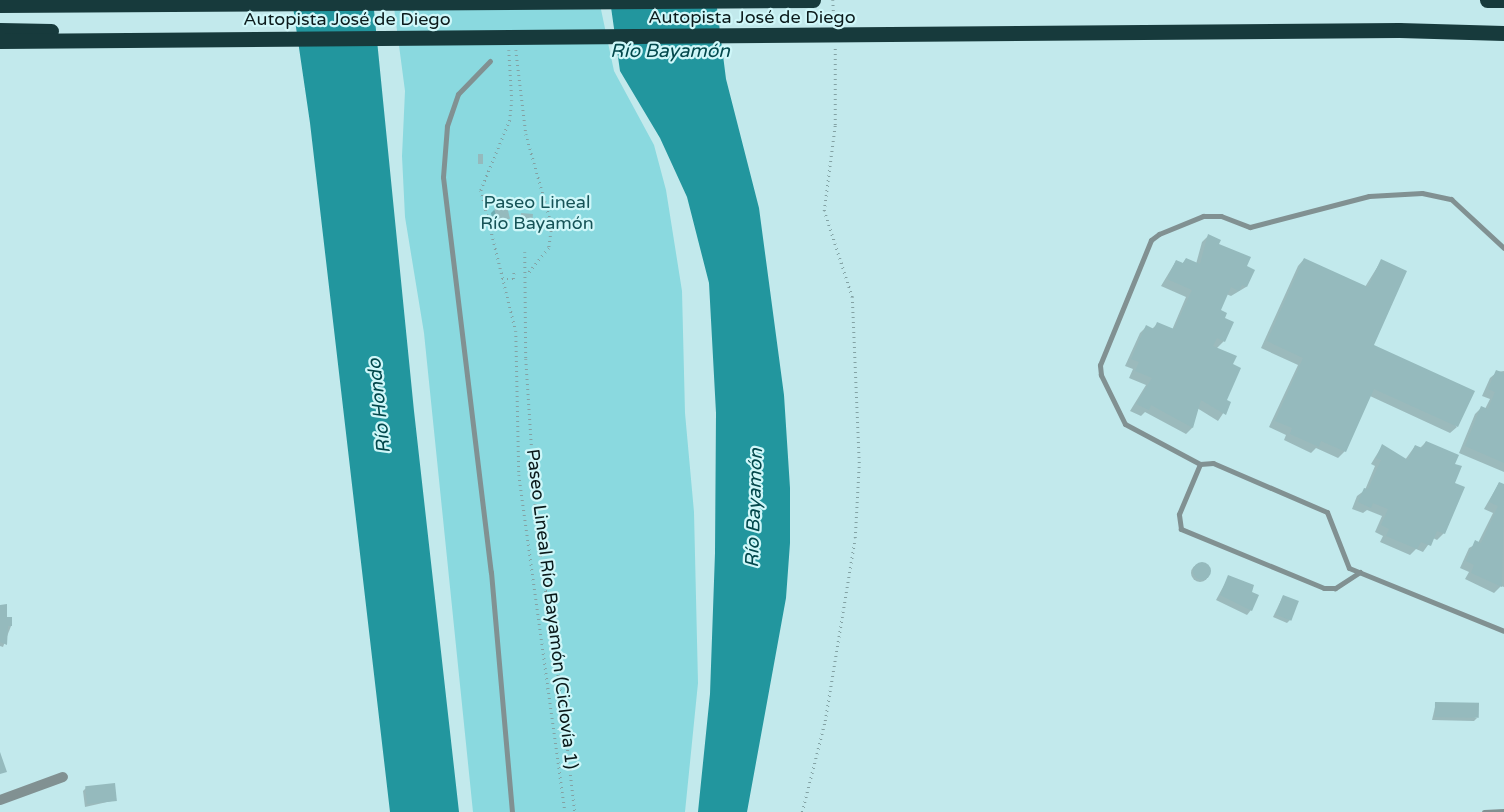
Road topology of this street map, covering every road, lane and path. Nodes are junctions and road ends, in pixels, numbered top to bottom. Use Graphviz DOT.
graph roads {
  1 [pos="813,0"];
  2 [pos="833,0"];
  3 [pos="1487,0"];
  4 [pos="1504,0"];
  5 [pos="0,5"];
  6 [pos="834,29"];
  7 [pos="0,30"];
  8 [pos="1504,33"];
  9 [pos="146,39"];
  10 [pos="835,39"];
  11 [pos="0,41"];
  12 [pos="509,46"];
  13 [pos="516,46"];
  14 [pos="490,61"];
  15 [pos="1504,248"];
  16 [pos="525,252"];
  17 [pos="514,271"];
  18 [pos="527,275"];
  19 [pos="502,279"];
  20 [pos="1200,464"];
  21 [pos="1360,572"];
  22 [pos="1504,631"];
  23 [pos="63,777"];
  24 [pos="0,800"];
  25 [pos="1504,810"];
  26 [pos="512,812"];
  27 [pos="565,812"];
  28 [pos="575,812"];
  29 [pos="802,812"];
  30 [pos="1484,812"];
  1 -- 5 [label="highway, Autopista José de Diego"];
  2 -- 6 [label="path"];
  3 -- 4 [label="highway"];
  7 -- 9 [label="highway"];
  8 -- 9 [label="highway, Autopista José de Diego"];
  9 -- 11 [label="highway, Autopista José de Diego"];
  10 -- 29 [label="path"];
  12 -- 19 [label="path, Paseo Lineal Río Bayamón (Ciclovía 1)"];
  13 -- 18 [label="path"];
  14 -- 26 [label="lane"];
  15 -- 20 [label="lane"];
  16 -- 18 [label="path"];
  17 -- 19 [label="path"];
  18 -- 28 [label="path"];
  19 -- 27 [label="path, Paseo Lineal Río Bayamón (Ciclovía 1)"];
  20 -- 21 [label="lane"];
  20 -- 21 [label="lane"];
  21 -- 22 [label="lane"];
  23 -- 24 [label="street"];
  25 -- 30 [label="lane"];
}
